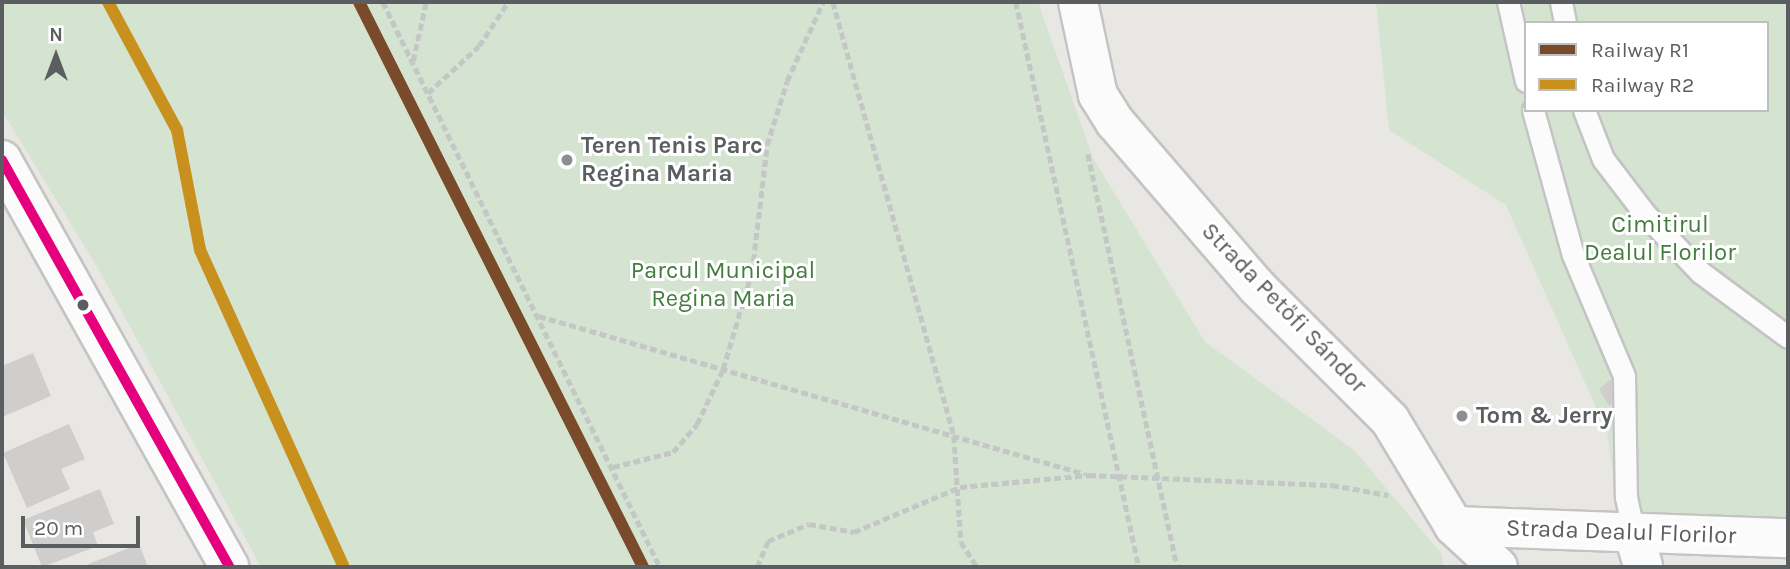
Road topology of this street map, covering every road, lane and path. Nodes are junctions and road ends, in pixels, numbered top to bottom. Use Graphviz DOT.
graph roads {
  1 [pos="383,2"];
  2 [pos="426,2"];
  3 [pos="508,2"];
  4 [pos="823,2"];
  5 [pos="832,2"];
  6 [pos="1016,2"];
  7 [pos="1078,2"];
  8 [pos="1508,2"];
  9 [pos="1561,2"];
  10 [pos="1565,21"];
  11 [pos="413,61"];
  12 [pos="1524,72"];
  13 [pos="428,93"];
  14 [pos="1534,112"];
  15 [pos="1585,112"];
  16 [pos="1085,137"];
  17 [pos="2,160"];
  18 [pos="539,316"];
  19 [pos="1788,337"];
  20 [pos="723,369"];
  21 [pos="954,436"];
  22 [pos="613,467"];
  23 [pos="1089,475"];
  24 [pos="1157,477"];
  25 [pos="1118,479"];
  26 [pos="960,487"];
  27 [pos="1448,515"];
  28 [pos="1633,531"];
  29 [pos="1788,538"];
  30 [pos="229,567"];
  31 [pos="660,567"];
  32 [pos="757,567"];
  33 [pos="977,567"];
  34 [pos="1139,567"];
  35 [pos="1177,567"];
  36 [pos="1497,567"];
  37 [pos="1643,567"];
  1 -- 13 [label="path"];
  2 -- 11 [label="path"];
  3 -- 13 [label="path"];
  4 -- 20 [label="path"];
  5 -- 21 [label="path"];
  6 -- 25 [label="path"];
  7 -- 27 [label="street, Strada Petőfi Sándor"];
  8 -- 12 [label="lane"];
  9 -- 10 [label="lane"];
  13 -- 18 [label="path"];
  14 -- 28 [label="lane"];
  15 -- 19 [label="lane"];
  16 -- 24 [label="path"];
  17 -- 30 [label="street"];
  18 -- 20 [label="path"];
  18 -- 22 [label="path"];
  20 -- 21 [label="path"];
  20 -- 22 [label="path"];
  21 -- 23 [label="path"];
  21 -- 26 [label="path"];
  22 -- 31 [label="path"];
  23 -- 25 [label="path"];
  23 -- 26 [label="path"];
  24 -- 25 [label="path"];
  24 -- 27 [label="path"];
  24 -- 35 [label="path"];
  25 -- 34 [label="path"];
  26 -- 32 [label="path"];
  26 -- 33 [label="path"];
  27 -- 28 [label="street, Strada Dealul Florilor"];
  27 -- 36 [label="street, Strada Petőfi Sándor"];
  28 -- 29 [label="street, Strada Dealul Florilor"];
  28 -- 37 [label="street"];
}
